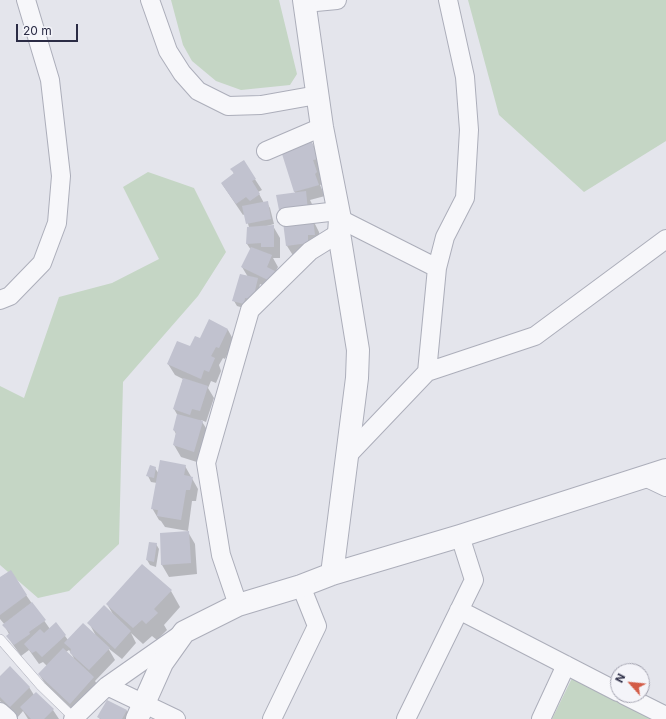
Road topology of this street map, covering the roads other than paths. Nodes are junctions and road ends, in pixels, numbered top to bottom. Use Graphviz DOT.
graph roads {
  1 [pos="26,0"];
  2 [pos="150,0"];
  3 [pos="337,0"];
  4 [pos="448,0"];
  5 [pos="304,1"];
  6 [pos="317,95"];
  7 [pos="322,127"];
  8 [pos="266,150"];
  9 [pos="286,217"];
  10 [pos="339,221"];
  11 [pos="666,239"];
  12 [pos="437,268"];
  13 [pos="0,300"];
  14 [pos="427,372"];
  15 [pos="347,456"];
  16 [pos="666,470"];
  17 [pos="645,477"];
  18 [pos="666,487"];
  19 [pos="460,536"];
  20 [pos="332,574"];
  21 [pos="301,586"];
  22 [pos="238,604"];
  23 [pos="459,610"];
  24 [pos="184,632"];
  25 [pos="0,638"];
  26 [pos="566,665"];
  27 [pos="107,686"];
  28 [pos="610,688"];
  29 [pos="640,703"];
  30 [pos="141,711"];
  31 [pos="0,712"];
  32 [pos="666,716"];
  33 [pos="8,719"];
  34 [pos="73,719"];
  35 [pos="176,719"];
  36 [pos="272,719"];
  37 [pos="406,719"];
  38 [pos="540,719"];
  1 -- 13 [label="street"];
  2 -- 6 [label="street"];
  3 -- 5 [label="street"];
  4 -- 12 [label="street"];
  5 -- 6 [label="street"];
  6 -- 7 [label="street"];
  7 -- 8 [label="street"];
  7 -- 10 [label="street"];
  9 -- 10 [label="street"];
  10 -- 12 [label="street"];
  10 -- 15 [label="street"];
  10 -- 22 [label="street"];
  11 -- 14 [label="street"];
  12 -- 14 [label="street"];
  14 -- 15 [label="street"];
  15 -- 20 [label="street"];
  16 -- 17 [label="street"];
  17 -- 18 [label="street"];
  17 -- 19 [label="street"];
  19 -- 20 [label="street"];
  19 -- 23 [label="street"];
  20 -- 21 [label="street"];
  21 -- 22 [label="street"];
  21 -- 36 [label="street"];
  22 -- 24 [label="street"];
  23 -- 26 [label="street"];
  23 -- 37 [label="street"];
  24 -- 27 [label="street"];
  24 -- 30 [label="street"];
  25 -- 34 [label="lane"];
  26 -- 28 [label="street"];
  26 -- 38 [label="street"];
  27 -- 30 [label="street"];
  27 -- 34 [label="street"];
  29 -- 32 [label="street"];
  30 -- 35 [label="street"];
  31 -- 33 [label="street"];
}
